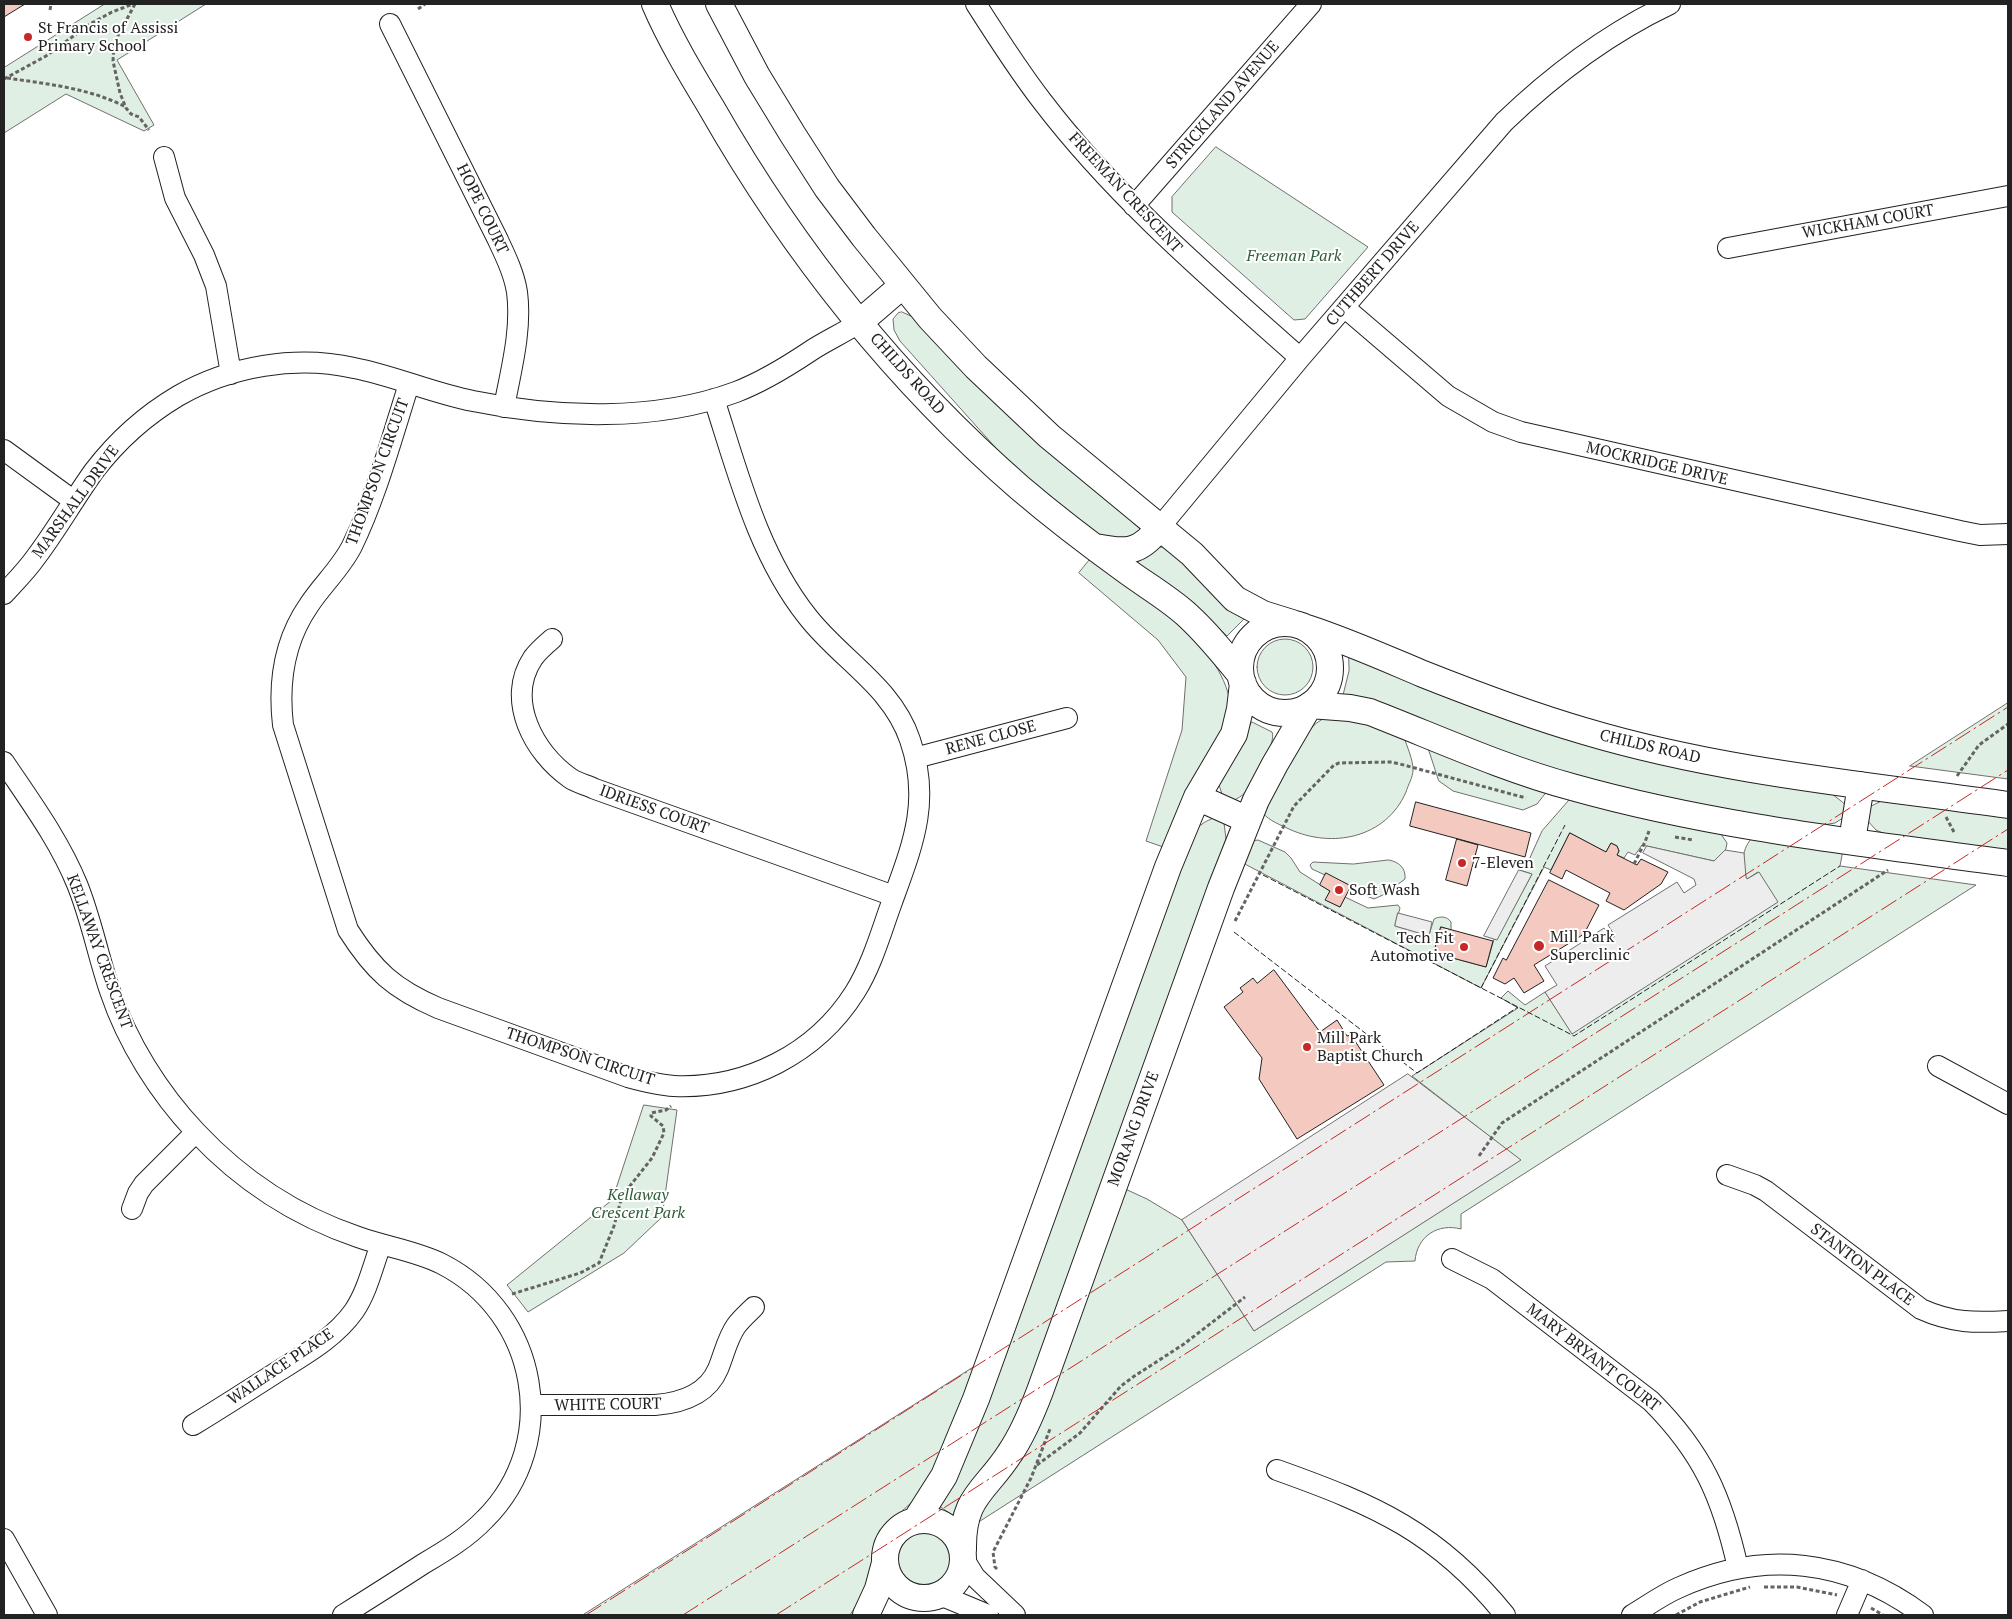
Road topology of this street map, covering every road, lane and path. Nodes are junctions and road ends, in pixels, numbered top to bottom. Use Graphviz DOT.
graph roads {
  1 [pos="51,4"];
  2 [pos="134,4"];
  3 [pos="425,4"];
  4 [pos="655,4"];
  5 [pos="719,4"];
  6 [pos="1311,4"];
  7 [pos="1670,4"];
  8 [pos="983,6"];
  9 [pos="418,9"];
  10 [pos="50,10"];
  11 [pos="390,24"];
  12 [pos="5,78"];
  13 [pos="126,108"];
  14 [pos="149,130"];
  15 [pos="164,157"];
  16 [pos="2008,196"];
  17 [pos="1134,206"];
  18 [pos="1728,248"];
  19 [pos="898,280"];
  20 [pos="1344,307"];
  21 [pos="855,316"];
  22 [pos="1300,358"];
  23 [pos="230,374"];
  24 [pos="409,384"];
  25 [pos="714,399"];
  26 [pos="504,407"];
  27 [pos="4,450"];
  28 [pos="74,501"];
  29 [pos="1160,527"];
  30 [pos="2008,534"];
  31 [pos="1095,548"];
  32 [pos="4,594"];
  33 [pos="1300,626"];
  34 [pos="552,639"];
  35 [pos="1241,679"];
  36 [pos="1309,706"];
  37 [pos="1067,718"];
  38 [pos="915,758"];
  39 [pos="4,762"];
  40 [pos="1861,785"];
  41 [pos="1197,797"];
  42 [pos="1534,800"];
  43 [pos="2008,805"];
  44 [pos="1248,820"];
  45 [pos="1641,829"];
  46 [pos="1649,831"];
  47 [pos="1659,833"];
  48 [pos="1666,835"];
  49 [pos="1701,841"];
  50 [pos="1852,841"];
  51 [pos="2008,863"];
  52 [pos="1634,864"];
  53 [pos="1882,868"];
  54 [pos="1888,869"];
  55 [pos="1898,870"];
  56 [pos="894,896"];
  57 [pos="1233,924"];
  58 [pos="1938,1066"];
  59 [pos="2008,1104"];
  60 [pos="670,1106"];
  61 [pos="196,1132"];
  62 [pos="1479,1156"];
  63 [pos="1727,1175"];
  64 [pos="132,1209"];
  65 [pos="381,1244"];
  66 [pos="1452,1259"];
  67 [pos="512,1294"];
  68 [pos="1245,1296"];
  69 [pos="754,1306"];
  70 [pos="2008,1321"];
  71 [pos="531,1406"];
  72 [pos="1052,1424"];
  73 [pos="193,1426"];
  74 [pos="1036,1465"];
  75 [pos="1277,1470"];
  76 [pos="916,1520"];
  77 [pos="4,1539"];
  78 [pos="963,1554"];
  79 [pos="885,1563"];
  80 [pos="1738,1568"];
  81 [pos="1862,1580"];
  82 [pos="989,1591"];
  83 [pos="937,1596"];
  84 [pos="1850,1608"];
  85 [pos="47,1615"];
  86 [pos="343,1615"];
  87 [pos="866,1615"];
  88 [pos="916,1615"];
  89 [pos="988,1615"];
  90 [pos="1015,1615"];
  91 [pos="1505,1615"];
  92 [pos="1632,1615"];
  93 [pos="1676,1615"];
  94 [pos="1883,1615"];
  95 [pos="1922,1615"];
  1 -- 10 [label="path"];
  2 -- 12 [label="path"];
  2 -- 13 [label="path"];
  3 -- 9 [label="path"];
  4 -- 21 [label="main road, CHILDS ROAD"];
  5 -- 19 [label="main road, CHILDS ROAD"];
  6 -- 17 [label="street, STRICKLAND AVENUE"];
  7 -- 20 [label="street, CUTHBERT DRIVE"];
  8 -- 17 [label="street, FREEMAN CRESCENT"];
  11 -- 26 [label="street, HOPE COURT"];
  12 -- 13 [label="path"];
  13 -- 14 [label="path"];
  15 -- 23 [label="street"];
  16 -- 18 [label="street, WICKHAM COURT"];
  17 -- 22 [label="street, FREEMAN CRESCENT"];
  19 -- 21 [label="main road"];
  19 -- 29 [label="main road, CHILDS ROAD"];
  20 -- 22 [label="street, CUTHBERT DRIVE"];
  20 -- 30 [label="street, MOCKRIDGE DRIVE"];
  21 -- 25 [label="street, MARSHALL DRIVE"];
  21 -- 31 [label="main road, CHILDS ROAD"];
  22 -- 29 [label="street, CUTHBERT DRIVE"];
  23 -- 24 [label="street, MARSHALL DRIVE"];
  23 -- 28 [label="street, MARSHALL DRIVE"];
  24 -- 26 [label="street, MARSHALL DRIVE"];
  24 -- 56 [label="street, THOMPSON CIRCUIT"];
  25 -- 26 [label="street, MARSHALL DRIVE"];
  25 -- 38 [label="street, THOMPSON CIRCUIT"];
  27 -- 28 [label="street"];
  28 -- 32 [label="street, MARSHALL DRIVE"];
  29 -- 31 [label="main road, CUTHBERT DRIVE"];
  29 -- 33 [label="main road, CHILDS ROAD"];
  31 -- 35 [label="main road, CHILDS ROAD"];
  33 -- 35 [label="main road"];
  33 -- 36 [label="main road"];
  33 -- 40 [label="main road, CHILDS ROAD"];
  34 -- 56 [label="street, IDRIESS COURT"];
  35 -- 36 [label="main road"];
  35 -- 41 [label="main road"];
  36 -- 44 [label="main road, MORANG DRIVE"];
  36 -- 50 [label="main road"];
  37 -- 38 [label="street, RENE CLOSE"];
  38 -- 56 [label="street, THOMPSON CIRCUIT"];
  39 -- 61 [label="street, KELLAWAY CRESCENT"];
  40 -- 43 [label="main road, CHILDS ROAD"];
  40 -- 50 [label="main road"];
  41 -- 44 [label="main road"];
  41 -- 76 [label="main road"];
  42 -- 57 [label="path"];
  44 -- 78 [label="main road, MORANG DRIVE"];
  45 -- 46 [label="path"];
  46 -- 47 [label="path"];
  46 -- 52 [label="path"];
  48 -- 49 [label="path"];
  50 -- 51 [label="main road"];
  53 -- 54 [label="path"];
  54 -- 55 [label="path"];
  54 -- 62 [label="path"];
  58 -- 59 [label="street"];
  60 -- 67 [label="path"];
  61 -- 64 [label="street"];
  61 -- 65 [label="street, KELLAWAY CRESCENT"];
  63 -- 70 [label="street, STANTON PLACE"];
  65 -- 71 [label="street, KELLAWAY CRESCENT"];
  65 -- 73 [label="street, WALLACE PLACE"];
  66 -- 80 [label="street, MARY BRYANT COURT"];
  68 -- 74 [label="path"];
  69 -- 71 [label="street, WHITE COURT"];
  71 -- 86 [label="street, KELLAWAY CRESCENT"];
  72 -- 74 [label="path"];
  74 -- 82 [label="path"];
  75 -- 91 [label="street"];
  76 -- 78 [label="main road"];
  76 -- 79 [label="main road"];
  77 -- 85 [label="street"];
  78 -- 82 [label="street"];
  78 -- 83 [label="main road"];
  79 -- 83 [label="main road"];
  79 -- 87 [label="main road"];
  80 -- 81 [label="street"];
  80 -- 92 [label="street"];
  81 -- 84 [label="street"];
  81 -- 95 [label="street"];
  82 -- 90 [label="street"];
  83 -- 88 [label="main road"];
  83 -- 89 [label="street"];
  84 -- 93 [label="path"];
  84 -- 94 [label="path"];
}
